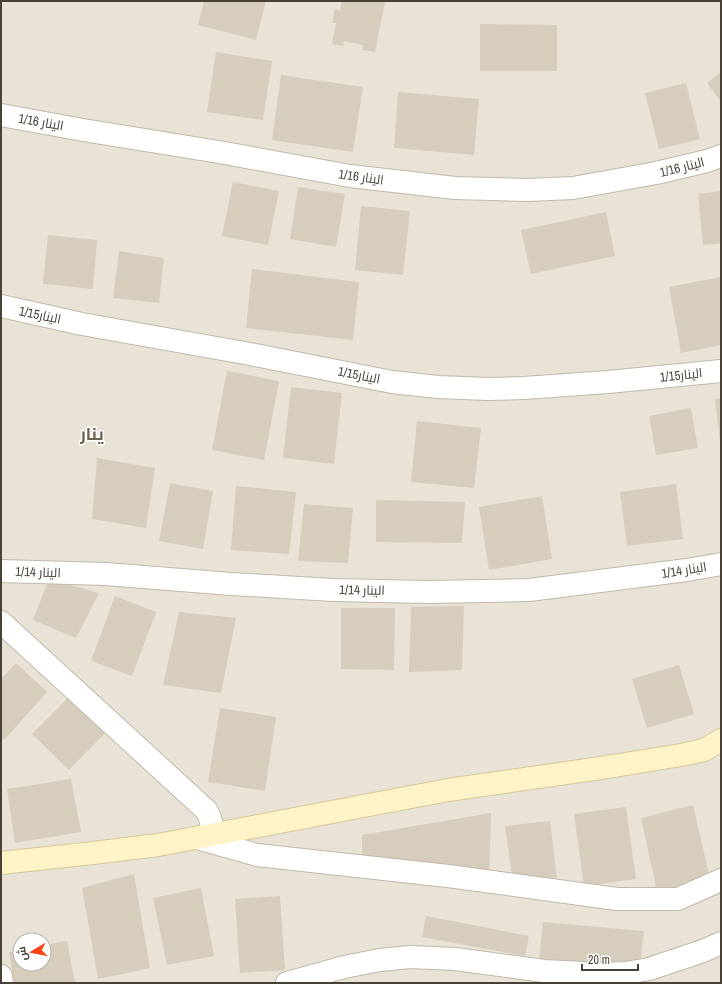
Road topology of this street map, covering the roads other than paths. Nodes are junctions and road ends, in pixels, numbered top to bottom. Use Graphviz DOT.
graph roads {
  1 [pos="1,115"];
  2 [pos="721,156"];
  3 [pos="1,306"];
  4 [pos="721,371"];
  5 [pos="721,564"];
  6 [pos="1,571"];
  7 [pos="1,622"];
  8 [pos="721,740"];
  9 [pos="204,837"];
  10 [pos="1,863"];
  11 [pos="721,880"];
  12 [pos="721,943"];
  13 [pos="1,976"];
  14 [pos="2,983"];
  15 [pos="286,983"];
  1 -- 2 [label="street, الينار 1/16"];
  3 -- 4 [label="street, الينار1/15"];
  5 -- 6 [label="street, الينار 1/14"];
  7 -- 9 [label="street"];
  8 -- 9 [label="main road"];
  9 -- 10 [label="main road"];
  9 -- 11 [label="street"];
  12 -- 15 [label="street"];
  13 -- 14 [label="street"];
}
